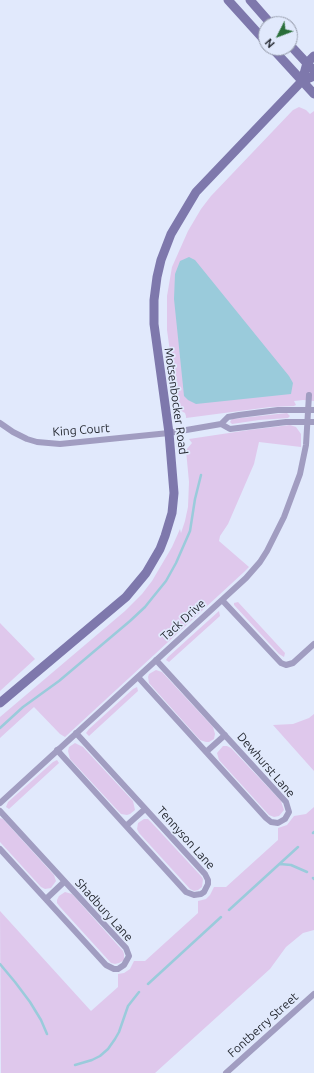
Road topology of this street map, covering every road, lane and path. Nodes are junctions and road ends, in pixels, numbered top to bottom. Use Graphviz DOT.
graph roads {
  1 [pos="228,0"];
  2 [pos="250,0"];
  3 [pos="264,16"];
  4 [pos="258,33"];
  5 [pos="298,53"];
  6 [pos="279,56"];
  7 [pos="314,56"];
  8 [pos="307,63"];
  9 [pos="314,72"];
  10 [pos="314,76"];
  11 [pos="302,81"];
  12 [pos="314,94"];
  13 [pos="309,395"];
  14 [pos="311,410"];
  15 [pos="311,421"];
  16 [pos="0,423"];
  17 [pos="221,424"];
  18 [pos="169,432"];
  19 [pos="222,600"];
  20 [pos="314,644"];
  21 [pos="156,660"];
  22 [pos="286,665"];
  23 [pos="286,672"];
  24 [pos="138,677"];
  25 [pos="0,703"];
  26 [pos="76,733"];
  27 [pos="225,735"];
  28 [pos="57,750"];
  29 [pos="206,752"];
  30 [pos="0,802"];
  31 [pos="145,809"];
  32 [pos="0,811"];
  33 [pos="126,826"];
  34 [pos="0,849"];
  35 [pos="64,882"];
  36 [pos="46,899"];
  37 [pos="314,994"];
  38 [pos="226,1073"];
  1 -- 4 [label="main road"];
  2 -- 3 [label="main road"];
  5 -- 8 [label="main road"];
  6 -- 11 [label="main road"];
  7 -- 8 [label="main road, Motsenbocker Road"];
  8 -- 9 [label="main road"];
  8 -- 11 [label="main road, Motsenbocker Road"];
  10 -- 11 [label="main road, Motsenbocker Road"];
  11 -- 12 [label="main road"];
  11 -- 18 [label="main road, Motsenbocker Road"];
  13 -- 14 [label="street, Tack Drive"];
  14 -- 15 [label="street, Tack Drive"];
  14 -- 17 [label="street"];
  15 -- 17 [label="street"];
  15 -- 19 [label="street, Tack Drive"];
  16 -- 18 [label="street, King Court"];
  17 -- 18 [label="street, King Court"];
  18 -- 25 [label="main road, Motsenbocker Road"];
  19 -- 21 [label="street, Tack Drive"];
  19 -- 22 [label="street"];
  20 -- 22 [label="street"];
  21 -- 24 [label="street, Tack Drive"];
  21 -- 27 [label="street, Dewhurst Lane"];
  22 -- 23 [label="street"];
  24 -- 26 [label="street, Tack Drive"];
  24 -- 29 [label="street, Dewhurst Lane"];
  26 -- 28 [label="street, Tack Drive"];
  26 -- 31 [label="street, Tennyson Lane"];
  27 -- 29 [label="street"];
  27 -- 29 [label="street, Dewhurst Lane"];
  28 -- 30 [label="street, Tack Drive"];
  28 -- 33 [label="street, Tennyson Lane"];
  31 -- 33 [label="street"];
  31 -- 33 [label="street, Tennyson Lane"];
  32 -- 35 [label="street, Shadbury Lane"];
  34 -- 36 [label="street, Shadbury Lane"];
  35 -- 36 [label="street"];
  35 -- 36 [label="street, Shadbury Lane"];
  37 -- 38 [label="street, Fontberry Street"];
}
